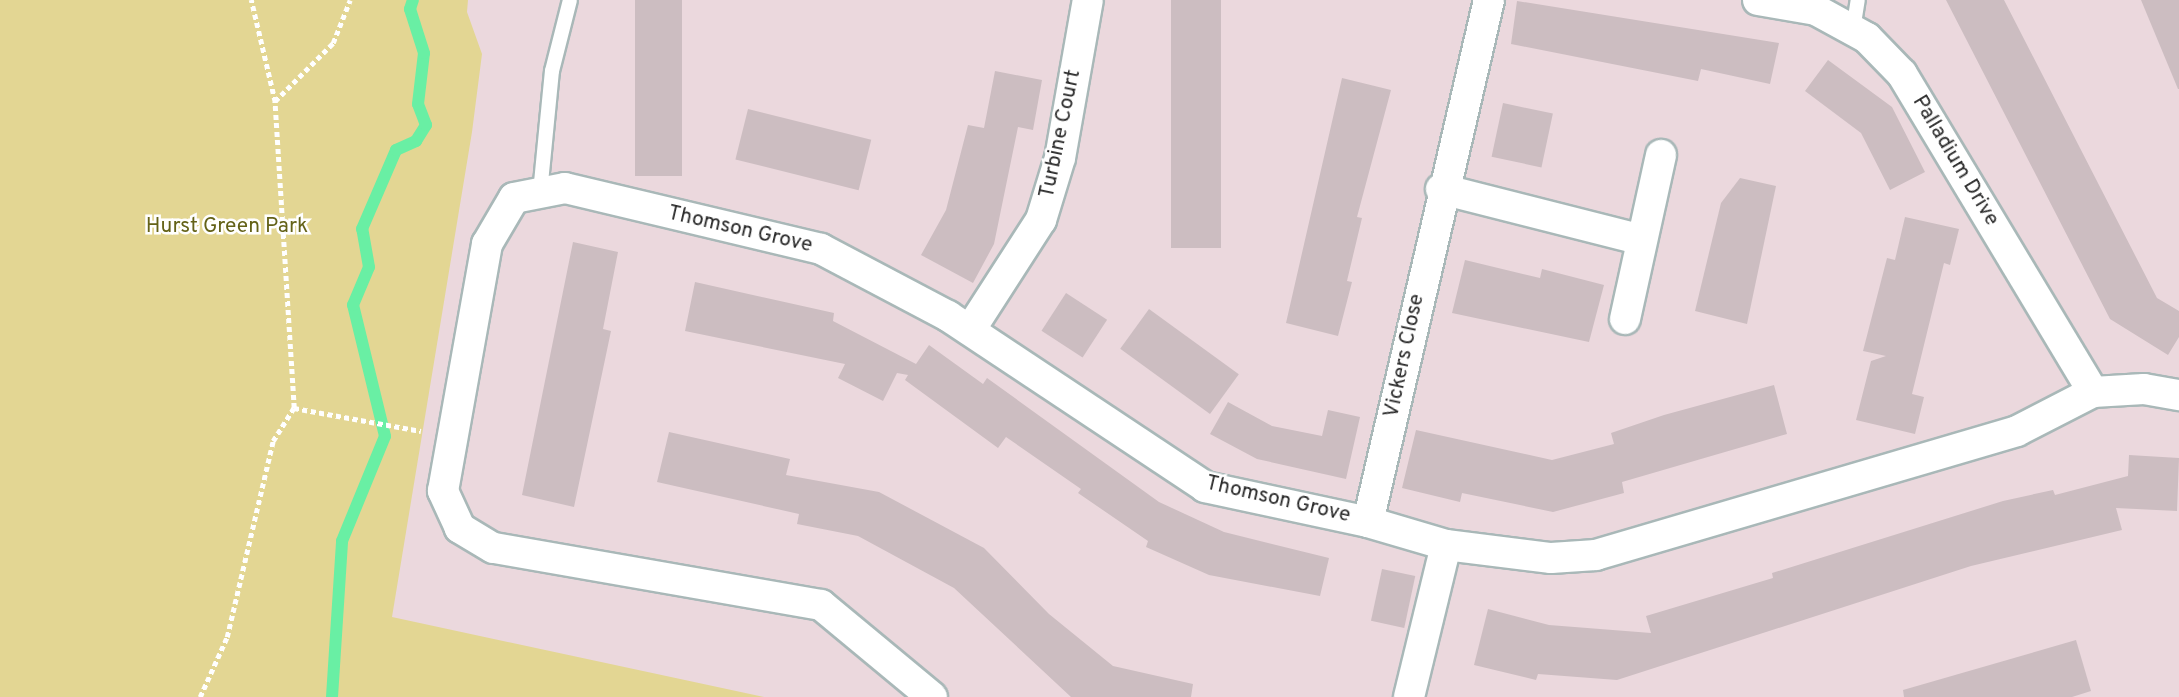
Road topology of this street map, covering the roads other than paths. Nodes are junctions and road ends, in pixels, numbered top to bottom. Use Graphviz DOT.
graph roads {
  1 [pos="570,0"];
  2 [pos="1088,0"];
  3 [pos="1489,0"];
  4 [pos="1758,0"];
  5 [pos="1858,0"];
  6 [pos="1853,30"];
  7 [pos="1661,155"];
  8 [pos="1441,189"];
  9 [pos="540,192"];
  10 [pos="1642,240"];
  11 [pos="1625,319"];
  12 [pos="970,330"];
  13 [pos="2093,392"];
  14 [pos="2179,395"];
  15 [pos="1368,522"];
  16 [pos="1446,545"];
  17 [pos="932,697"];
  18 [pos="1409,697"];
  1 -- 9 [label="lane"];
  2 -- 12 [label="street, Turbine Court"];
  3 -- 8 [label="street, Vickers Close"];
  4 -- 6 [label="street, Palladium Drive"];
  5 -- 6 [label="lane"];
  6 -- 13 [label="street, Palladium Drive"];
  7 -- 10 [label="street"];
  8 -- 10 [label="street"];
  8 -- 15 [label="street, Vickers Close"];
  9 -- 12 [label="street, Thomson Grove"];
  9 -- 17 [label="street, Thomson Grove"];
  10 -- 11 [label="street"];
  12 -- 15 [label="street, Thomson Grove"];
  13 -- 14 [label="street"];
  13 -- 16 [label="street, Thomson Grove"];
  15 -- 16 [label="street, Thomson Grove"];
  16 -- 18 [label="street"];
}
